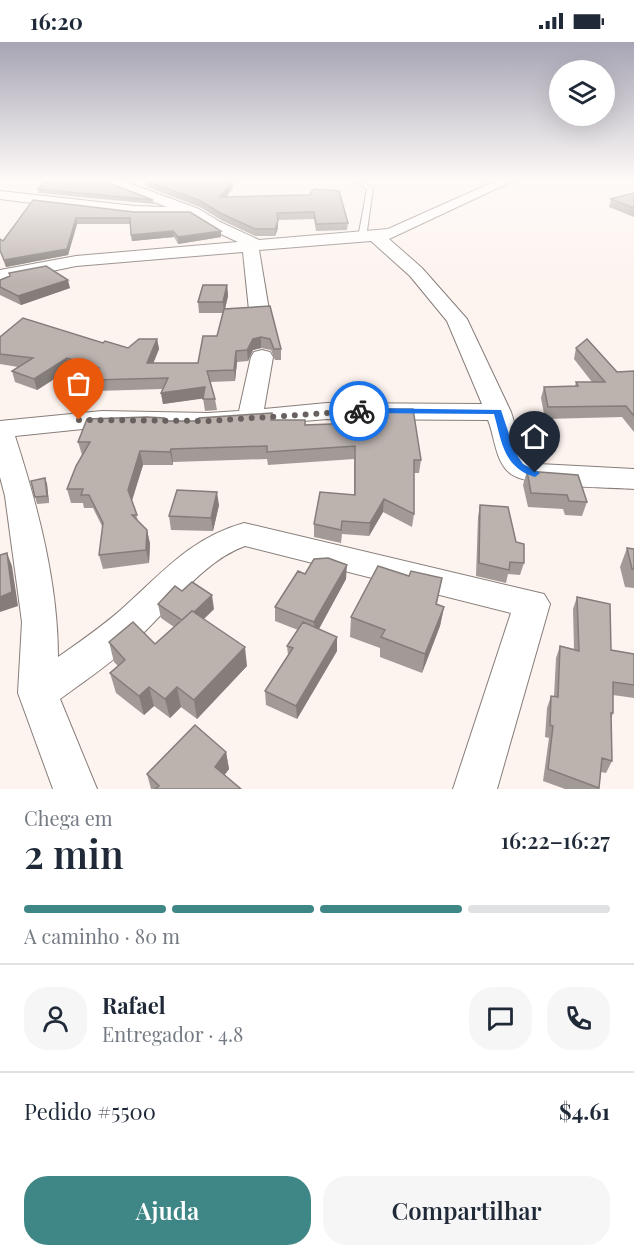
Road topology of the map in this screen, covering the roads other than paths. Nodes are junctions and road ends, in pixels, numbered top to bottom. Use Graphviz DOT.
graph roads {
  1 [pos="197,214"];
  2 [pos="369,214"];
  3 [pos="435,214"];
  4 [pos="369,237"];
  5 [pos="253,244"];
  6 [pos="0,276"];
  7 [pos="259,310"];
  8 [pos="262,357"];
  9 [pos="498,412"];
  10 [pos="250,417"];
  11 [pos="0,430"];
  12 [pos="634,479"];
  13 [pos="38,693"];
  14 [pos="75,789"];
  15 [pos="475,789"];
  1 -- 5 [label="street"];
  2 -- 4 [label="lane"];
  3 -- 4 [label="street"];
  4 -- 5 [label="street"];
  4 -- 9 [label="street"];
  5 -- 6 [label="street"];
  5 -- 7 [label="street"];
  8 -- 10 [label="street"];
  9 -- 10 [label="street"];
  9 -- 12 [label="street"];
  10 -- 11 [label="street"];
  11 -- 13 [label="street"];
  13 -- 14 [label="street"];
  13 -- 15 [label="street"];
}
